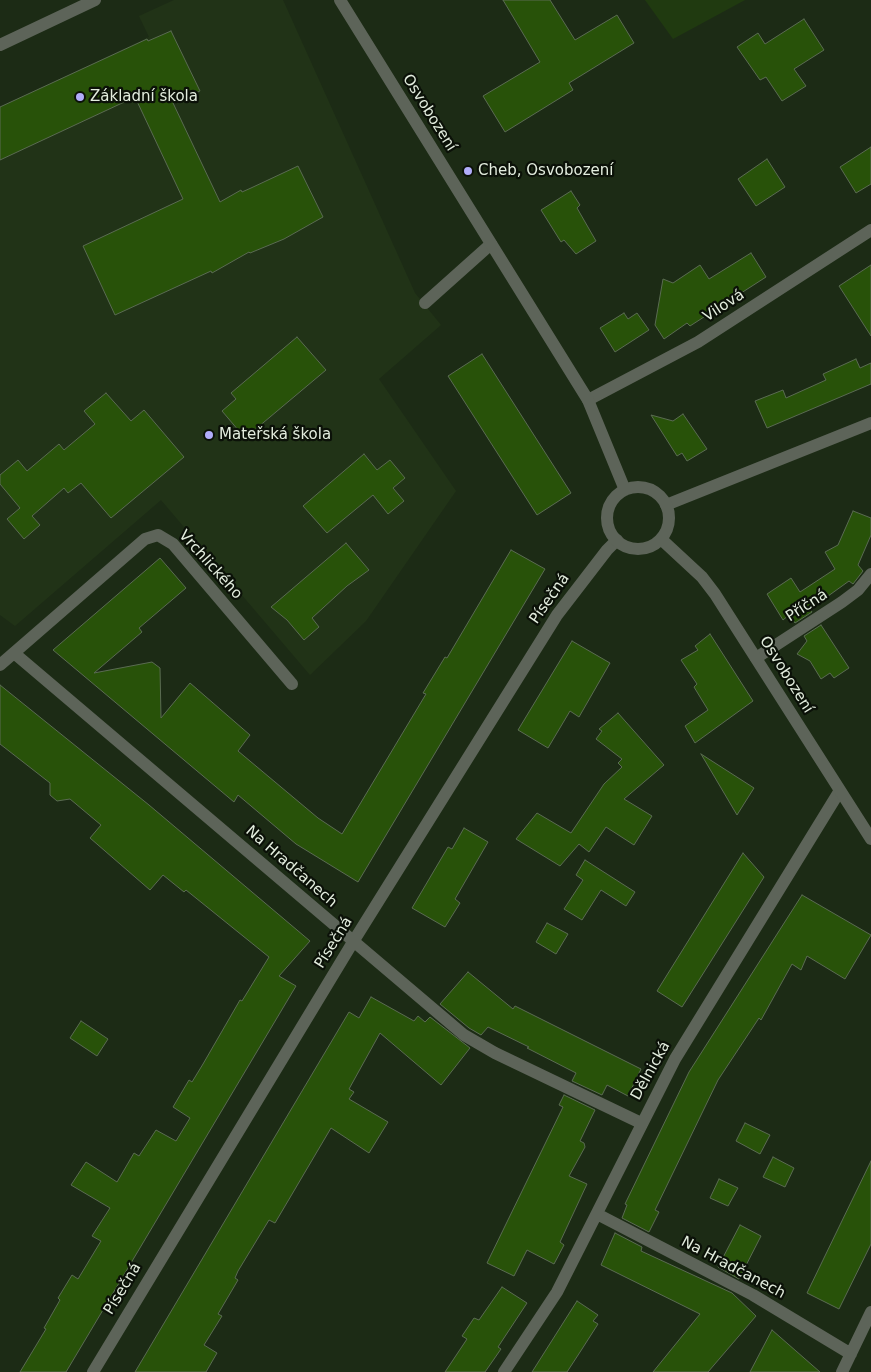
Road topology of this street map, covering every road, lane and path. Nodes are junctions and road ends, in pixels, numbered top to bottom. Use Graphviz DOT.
graph roads {
  1 [pos="95,0"];
  2 [pos="340,0"];
  3 [pos="0,45"];
  4 [pos="871,230"];
  5 [pos="491,244"];
  6 [pos="425,302"];
  7 [pos="588,400"];
  8 [pos="870,427"];
  9 [pos="626,490"];
  10 [pos="666,504"];
  11 [pos="661,538"];
  12 [pos="617,540"];
  13 [pos="871,574"];
  14 [pos="14,653"];
  15 [pos="756,658"];
  16 [pos="0,665"];
  17 [pos="292,684"];
  18 [pos="839,792"];
  19 [pos="871,839"];
  20 [pos="353,942"];
  21 [pos="641,1123"];
  22 [pos="596,1214"];
  23 [pos="871,1312"];
  24 [pos="851,1354"];
  25 [pos="93,1372"];
  26 [pos="504,1372"];
  27 [pos="842,1372"];
  1 -- 3 [label="street"];
  2 -- 5 [label="street, Osvobození"];
  4 -- 7 [label="street, Vilová"];
  5 -- 6 [label="street"];
  5 -- 7 [label="street, Osvobození"];
  7 -- 9 [label="street, Osvobození"];
  8 -- 10 [label="street"];
  9 -- 10 [label="street"];
  9 -- 12 [label="street"];
  10 -- 11 [label="street"];
  11 -- 12 [label="street"];
  11 -- 15 [label="street, Osvobození"];
  12 -- 20 [label="street, Písečná"];
  13 -- 15 [label="street, Příčná"];
  14 -- 16 [label="street, Vrchlického"];
  14 -- 17 [label="street, Vrchlického"];
  14 -- 20 [label="street, Na Hradčanech"];
  15 -- 18 [label="street, Osvobození"];
  18 -- 19 [label="street, Osvobození"];
  18 -- 21 [label="street, Dělnická"];
  20 -- 21 [label="street, Na Hradčanech"];
  20 -- 25 [label="street, Písečná"];
  21 -- 22 [label="street, Dělnická"];
  22 -- 24 [label="street, Na Hradčanech"];
  22 -- 26 [label="street, Dělnická"];
  23 -- 24 [label="street"];
  24 -- 27 [label="street"];
}
